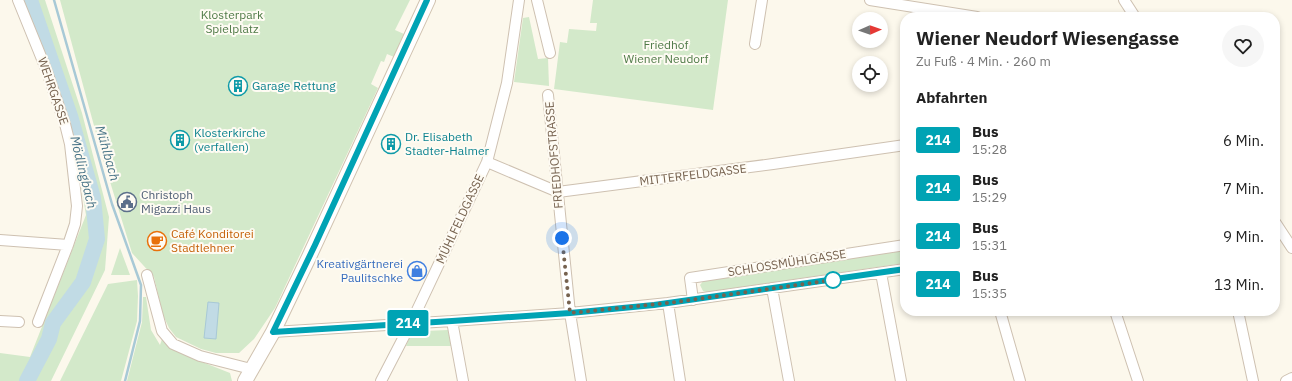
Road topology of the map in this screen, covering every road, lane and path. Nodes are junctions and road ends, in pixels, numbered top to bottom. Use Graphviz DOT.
graph roads {
  1 [pos="18,0"];
  2 [pos="428,0"];
  3 [pos="519,0"];
  4 [pos="537,0"];
  5 [pos="762,0"];
  6 [pos="870,0"];
  7 [pos="1124,0"];
  8 [pos="946,12"];
  9 [pos="1132,12"];
  10 [pos="754,44"];
  11 [pos="550,53"];
  12 [pos="548,95"];
  13 [pos="900,146"];
  14 [pos="487,162"];
  15 [pos="558,192"];
  16 [pos="1280,230"];
  17 [pos="0,240"];
  18 [pos="68,245"];
  19 [pos="900,246"];
  20 [pos="1292,248"];
  21 [pos="900,270"];
  22 [pos="881,272"];
  23 [pos="147,275"];
  24 [pos="772,288"];
  25 [pos="693,300"];
  26 [pos="668,303"];
  27 [pos="570,313"];
  28 [pos="1001,316"];
  29 [pos="1117,316"];
  30 [pos="1239,316"];
  31 [pos="0,321"];
  32 [pos="452,321"];
  33 [pos="19,322"];
  34 [pos="38,322"];
  35 [pos="411,323"];
  36 [pos="273,332"];
  37 [pos="248,375"];
  38 [pos="1292,378"];
  39 [pos="382,381"];
  40 [pos="463,381"];
  41 [pos="581,381"];
  42 [pos="680,381"];
  43 [pos="789,381"];
  44 [pos="901,381"];
  45 [pos="1020,381"];
  46 [pos="1138,381"];
  47 [pos="1253,381"];
  48 [pos="1286,381"];
  1 -- 18 [label="street, WEHRGASSE"];
  2 -- 36 [label="street"];
  3 -- 14 [label="street, MÜHLFELDGASSE"];
  4 -- 11 [label="street"];
  5 -- 10 [label="street"];
  6 -- 8 [label="street"];
  7 -- 9 [label="street"];
  12 -- 15 [label="street, FRIEDHOFSTRASSE"];
  13 -- 15 [label="street, MITTERFELDGASSE"];
  14 -- 15 [label="street"];
  14 -- 35 [label="street, MÜHLFELDGASSE"];
  15 -- 27 [label="street, FRIEDHOFSTRASSE"];
  16 -- 20 [label="street"];
  17 -- 18 [label="street"];
  18 -- 34 [label="street, WEHRGASSE"];
  19 -- 25 [label="street, SCHLOSSMÜHLGASSE"];
  21 -- 22 [label="street, SCHLOSSMÜHLGASSE"];
  22 -- 24 [label="street, SCHLOSSMÜHLGASSE"];
  22 -- 44 [label="street"];
  23 -- 37 [label="street"];
  24 -- 25 [label="street, SCHLOSSMÜHLGASSE"];
  24 -- 43 [label="street"];
  25 -- 26 [label="street, SCHLOSSMÜHLGASSE"];
  26 -- 27 [label="street, SCHLOSSMÜHLGASSE"];
  26 -- 42 [label="street"];
  27 -- 32 [label="street, SCHLOSSMÜHLGASSE"];
  27 -- 41 [label="street, FRIEDHOFSTRASSE"];
  28 -- 45 [label="street"];
  29 -- 46 [label="street"];
  30 -- 47 [label="street"];
  31 -- 33 [label="street"];
  32 -- 35 [label="street, SCHLOSSMÜHLGASSE"];
  32 -- 40 [label="street"];
  35 -- 36 [label="street, SCHLOSSMÜHLGASSE"];
  35 -- 39 [label="street, MÜHLFELDGASSE"];
  36 -- 37 [label="street"];
  38 -- 48 [label="street"];
}
